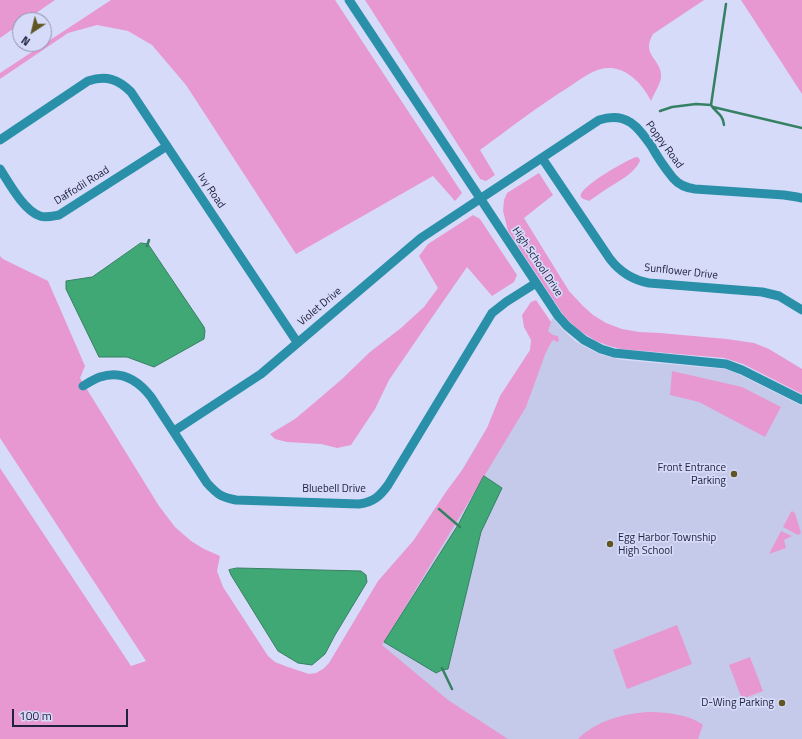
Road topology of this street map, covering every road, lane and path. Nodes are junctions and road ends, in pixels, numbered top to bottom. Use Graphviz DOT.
graph roads {
  1 [pos="349,0"];
  2 [pos="0,140"];
  3 [pos="167,146"];
  4 [pos="542,158"];
  5 [pos="0,169"];
  6 [pos="802,198"];
  7 [pos="480,199"];
  8 [pos="536,283"];
  9 [pos="802,310"];
  10 [pos="297,342"];
  11 [pos="83,386"];
  12 [pos="802,400"];
  13 [pos="174,431"];
  1 -- 7 [label="street, High School Drive"];
  2 -- 3 [label="street, Ivy Road"];
  3 -- 5 [label="street, Daffodil Road"];
  3 -- 10 [label="street, Ivy Road"];
  4 -- 6 [label="street, Poppy Road"];
  4 -- 7 [label="street, Poppy Road"];
  4 -- 9 [label="street, Sunflower Drive"];
  7 -- 8 [label="street, High School Drive"];
  7 -- 10 [label="street, Violet Drive"];
  8 -- 12 [label="street, High School Drive"];
  8 -- 13 [label="street, Bluebell Drive"];
  10 -- 13 [label="street, Violet Drive"];
  11 -- 13 [label="street, Bluebell Drive"];
}
